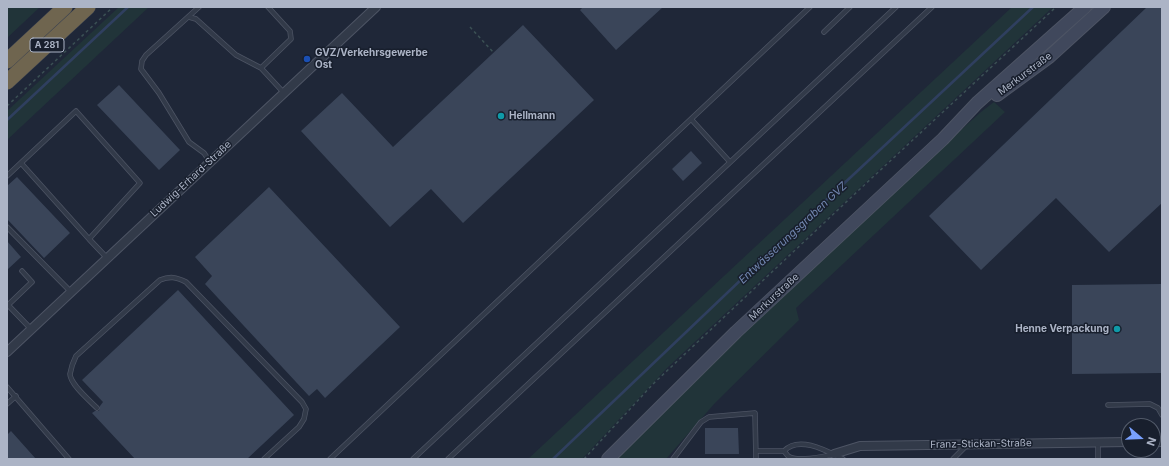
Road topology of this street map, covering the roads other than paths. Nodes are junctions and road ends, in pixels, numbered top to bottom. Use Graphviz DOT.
graph roads {
  1 [pos="65,7"];
  2 [pos="88,7"];
  3 [pos="199,7"];
  4 [pos="268,7"];
  5 [pos="376,7"];
  6 [pos="810,7"];
  7 [pos="850,7"];
  8 [pos="896,7"];
  9 [pos="932,7"];
  10 [pos="1085,7"];
  11 [pos="1104,7"];
  12 [pos="189,17"];
  13 [pos="824,32"];
  14 [pos="7,61"];
  15 [pos="261,68"];
  16 [pos="7,82"];
  17 [pos="284,93"];
  18 [pos="690,119"];
  19 [pos="943,139"];
  20 [pos="21,162"];
  21 [pos="210,162"];
  22 [pos="730,162"];
  23 [pos="7,176"];
  24 [pos="7,227"];
  25 [pos="89,239"];
  26 [pos="107,258"];
  27 [pos="22,271"];
  28 [pos="71,292"];
  29 [pos="8,305"];
  30 [pos="31,329"];
  31 [pos="7,352"];
  32 [pos="7,387"];
  33 [pos="16,396"];
  34 [pos="7,404"];
  35 [pos="1108,405"];
  36 [pos="97,408"];
  37 [pos="1162,415"];
  38 [pos="1121,442"];
  39 [pos="1098,443"];
  40 [pos="968,444"];
  41 [pos="757,451"];
  42 [pos="784,451"];
  43 [pos="834,454"];
  44 [pos="69,459"];
  45 [pos="264,459"];
  46 [pos="330,459"];
  47 [pos="413,459"];
  48 [pos="448,459"];
  49 [pos="608,459"];
  50 [pos="674,459"];
  51 [pos="756,459"];
  52 [pos="843,459"];
  53 [pos="953,459"];
  54 [pos="1098,459"];
  1 -- 14 [label="highway, A 281"];
  2 -- 16 [label="highway, A 281"];
  3 -- 12 [label="lane"];
  4 -- 15 [label="lane"];
  5 -- 17 [label="street, Ludwig-Erhard-Straße"];
  6 -- 18 [label="lane"];
  7 -- 13 [label="lane"];
  8 -- 22 [label="lane"];
  9 -- 48 [label="lane"];
  10 -- 19 [label="street, Merkurstraße"];
  11 -- 19 [label="street, Merkurstraße"];
  12 -- 15 [label="lane"];
  12 -- 21 [label="lane"];
  15 -- 17 [label="lane"];
  17 -- 21 [label="street, Ludwig-Erhard-Straße"];
  18 -- 22 [label="lane"];
  18 -- 46 [label="lane"];
  19 -- 49 [label="street, Merkurstraße"];
  20 -- 23 [label="lane"];
  20 -- 25 [label="lane"];
  20 -- 25 [label="lane"];
  21 -- 26 [label="street, Ludwig-Erhard-Straße"];
  22 -- 47 [label="lane"];
  24 -- 28 [label="lane"];
  25 -- 26 [label="lane"];
  26 -- 28 [label="street, Ludwig-Erhard-Straße"];
  27 -- 29 [label="lane"];
  28 -- 30 [label="street, Ludwig-Erhard-Straße"];
  29 -- 30 [label="lane"];
  30 -- 31 [label="street, Ludwig-Erhard-Straße"];
  32 -- 33 [label="lane"];
  33 -- 34 [label="lane"];
  33 -- 44 [label="lane"];
  35 -- 37 [label="lane"];
  36 -- 45 [label="lane"];
  38 -- 39 [label="street, Franz-Stickan-Straße"];
  39 -- 40 [label="street, Franz-Stickan-Straße"];
  39 -- 54 [label="lane"];
  40 -- 43 [label="street, Franz-Stickan-Straße"];
  40 -- 53 [label="lane"];
  41 -- 42 [label="lane"];
  41 -- 50 [label="lane"];
  41 -- 51 [label="lane"];
  42 -- 43 [label="lane"];
  42 -- 43 [label="lane"];
  43 -- 52 [label="lane"];
}
